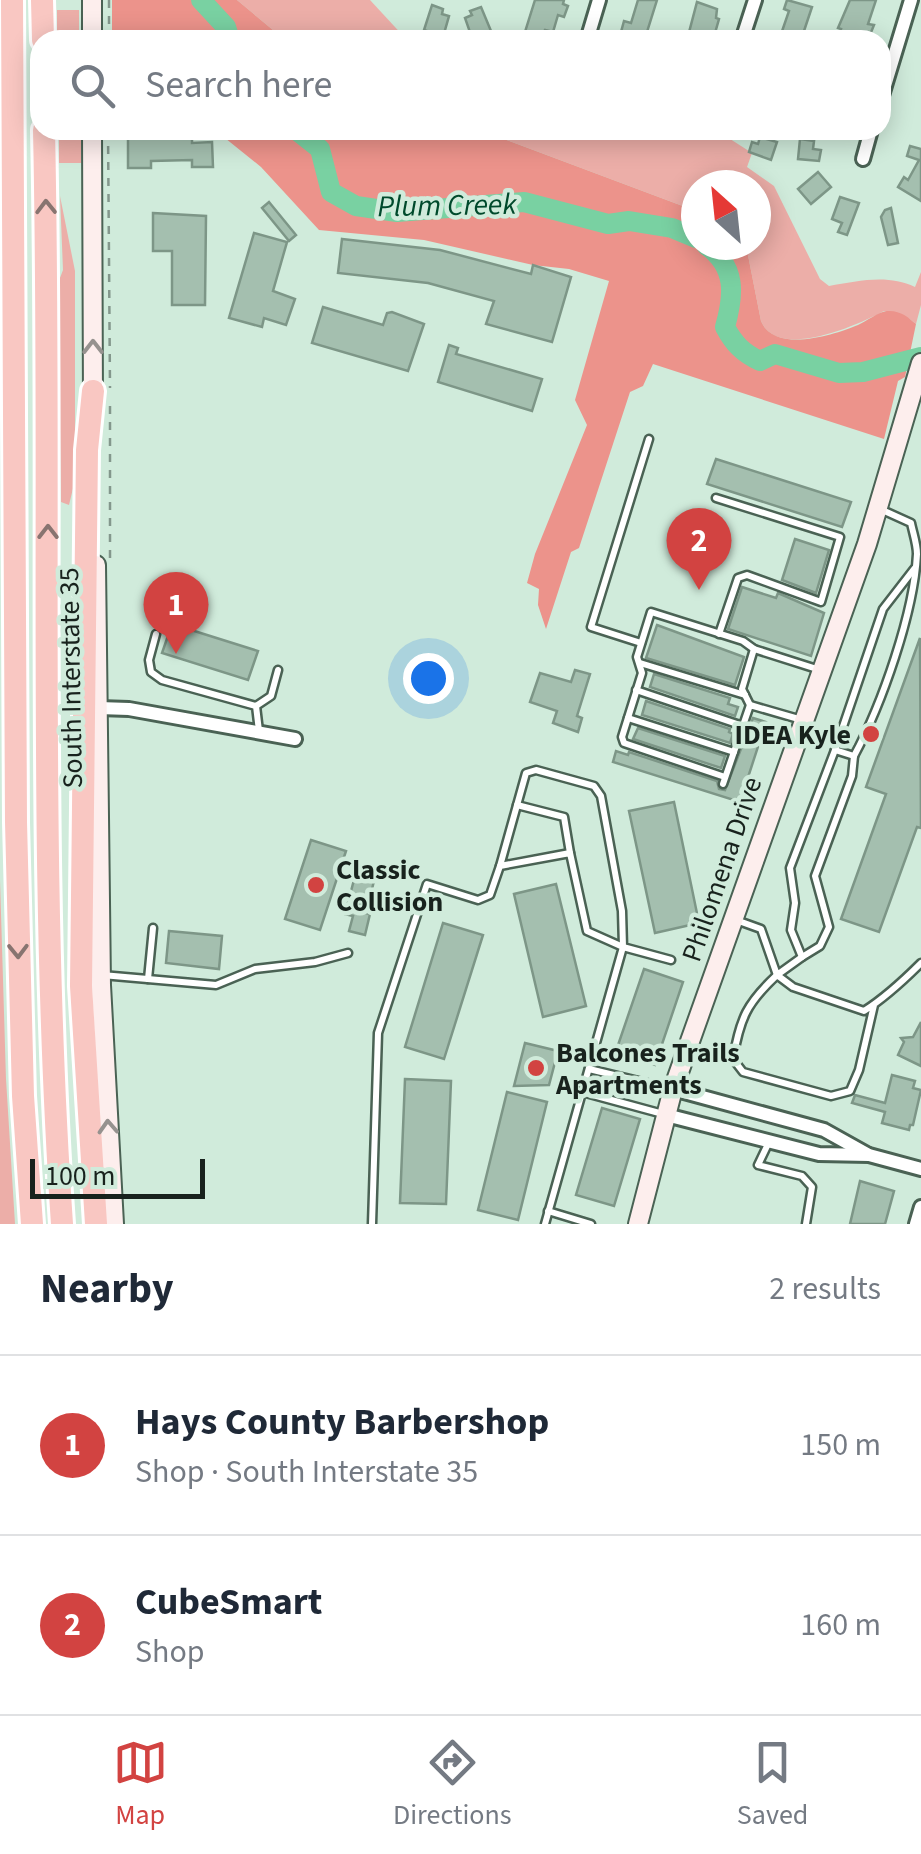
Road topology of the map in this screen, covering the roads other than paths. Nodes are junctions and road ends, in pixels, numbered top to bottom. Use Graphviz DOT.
graph roads {
  1 [pos="92,0"];
  2 [pos="600,0"];
  3 [pos="755,0"];
  4 [pos="912,0"];
  5 [pos="12,7"];
  6 [pos="98,28"];
  7 [pos="590,30"];
  8 [pos="745,30"];
  9 [pos="891,67"];
  10 [pos="44,140"];
  11 [pos="92,140"];
  12 [pos="869,140"];
  13 [pos="862,159"];
  14 [pos="920,366"];
  15 [pos="93,391"];
  16 [pos="649,438"];
  17 [pos="716,498"];
  18 [pos="879,508"];
  19 [pos="914,568"];
  20 [pos="156,634"];
  21 [pos="719,634"];
  22 [pos="641,643"];
  23 [pos="754,649"];
  24 [pos="639,662"];
  25 [pos="278,670"];
  26 [pos="822,670"];
  27 [pos="636,690"];
  28 [pos="745,695"];
  29 [pos="750,705"];
  30 [pos="256,706"];
  31 [pos="99,708"];
  32 [pos="628,718"];
  33 [pos="804,720"];
  34 [pos="742,726"];
  35 [pos="259,733"];
  36 [pos="295,739"];
  37 [pos="835,750"];
  38 [pos="734,752"];
  39 [pos="854,756"];
  40 [pos="517,804"];
  41 [pos="570,853"];
  42 [pos="500,866"];
  43 [pos="733,919"];
  44 [pos="153,928"];
  45 [pos="623,947"];
  46 [pos="348,953"];
  47 [pos="802,957"];
  48 [pos="671,960"];
  49 [pos="921,962"];
  50 [pos="101,974"];
  51 [pos="777,975"];
  52 [pos="148,979"];
  53 [pos="874,1005"];
  54 [pos="588,1068"];
  55 [pos="673,1089"];
  56 [pos="582,1092"];
  57 [pos="666,1115"];
  58 [pos="776,1118"];
  59 [pos="769,1141"];
  60 [pos="869,1155"];
  61 [pos="921,1169"];
  62 [pos="921,1207"];
  63 [pos="548,1212"];
  64 [pos="32,1224"];
  65 [pos="62,1224"];
  66 [pos="96,1224"];
  67 [pos="114,1224"];
  68 [pos="372,1224"];
  69 [pos="545,1224"];
  70 [pos="591,1224"];
  71 [pos="638,1224"];
  72 [pos="806,1224"];
  73 [pos="916,1224"];
  1 -- 6 [label="main road"];
  2 -- 7 [label="street"];
  3 -- 8 [label="street"];
  4 -- 9 [label="street"];
  5 -- 64 [label="highway, one-way"];
  65 -- 10 [label="highway, one-way"];
  15 -- 11 [label="main road, South Interstate 35, one-way"];
  12 -- 13 [label="street"];
  14 -- 18 [label="main road, Philomena Drive"];
  15 -- 31 [label="main road, South Interstate 35"];
  15 -- 66 [label="highway"];
  16 -- 22 [label="lane"];
  17 -- 21 [label="lane"];
  18 -- 19 [label="lane"];
  18 -- 26 [label="main road, Philomena Drive"];
  19 -- 37 [label="lane"];
  19 -- 39 [label="lane"];
  20 -- 30 [label="lane"];
  21 -- 22 [label="lane"];
  21 -- 23 [label="lane"];
  22 -- 24 [label="lane"];
  23 -- 26 [label="lane"];
  23 -- 28 [label="lane"];
  24 -- 27 [label="lane"];
  24 -- 28 [label="lane"];
  25 -- 30 [label="lane"];
  26 -- 33 [label="main road, Philomena Drive"];
  27 -- 32 [label="lane"];
  27 -- 34 [label="lane"];
  28 -- 29 [label="lane"];
  29 -- 33 [label="lane"];
  29 -- 34 [label="lane"];
  30 -- 35 [label="lane"];
  31 -- 35 [label="street"];
  31 -- 50 [label="main road, South Interstate 35"];
  32 -- 38 [label="lane"];
  32 -- 38 [label="lane"];
  33 -- 43 [label="main road, Philomena Drive"];
  34 -- 38 [label="lane"];
  35 -- 36 [label="street"];
  37 -- 39 [label="lane"];
  37 -- 47 [label="lane"];
  39 -- 47 [label="lane"];
  40 -- 41 [label="lane"];
  40 -- 42 [label="lane"];
  40 -- 45 [label="lane"];
  41 -- 42 [label="lane"];
  41 -- 45 [label="lane"];
  42 -- 68 [label="lane"];
  43 -- 51 [label="lane"];
  43 -- 55 [label="main road, Philomena Drive"];
  44 -- 52 [label="lane"];
  45 -- 48 [label="lane"];
  45 -- 54 [label="lane"];
  46 -- 52 [label="lane"];
  47 -- 51 [label="lane"];
  49 -- 53 [label="lane"];
  50 -- 52 [label="lane"];
  67 -- 50 [label="main road, South Interstate 35, one-way"];
  51 -- 53 [label="lane"];
  51 -- 53 [label="lane"];
  54 -- 55 [label="lane"];
  54 -- 56 [label="lane"];
  55 -- 57 [label="main road, Philomena Drive"];
  55 -- 58 [label="street"];
  56 -- 57 [label="lane"];
  56 -- 63 [label="lane"];
  57 -- 59 [label="street"];
  57 -- 71 [label="main road, Philomena Drive"];
  58 -- 59 [label="street"];
  58 -- 60 [label="street"];
  59 -- 60 [label="street"];
  59 -- 72 [label="lane"];
  60 -- 61 [label="street"];
  62 -- 73 [label="street"];
  63 -- 69 [label="lane"];
  63 -- 70 [label="lane"];
}
